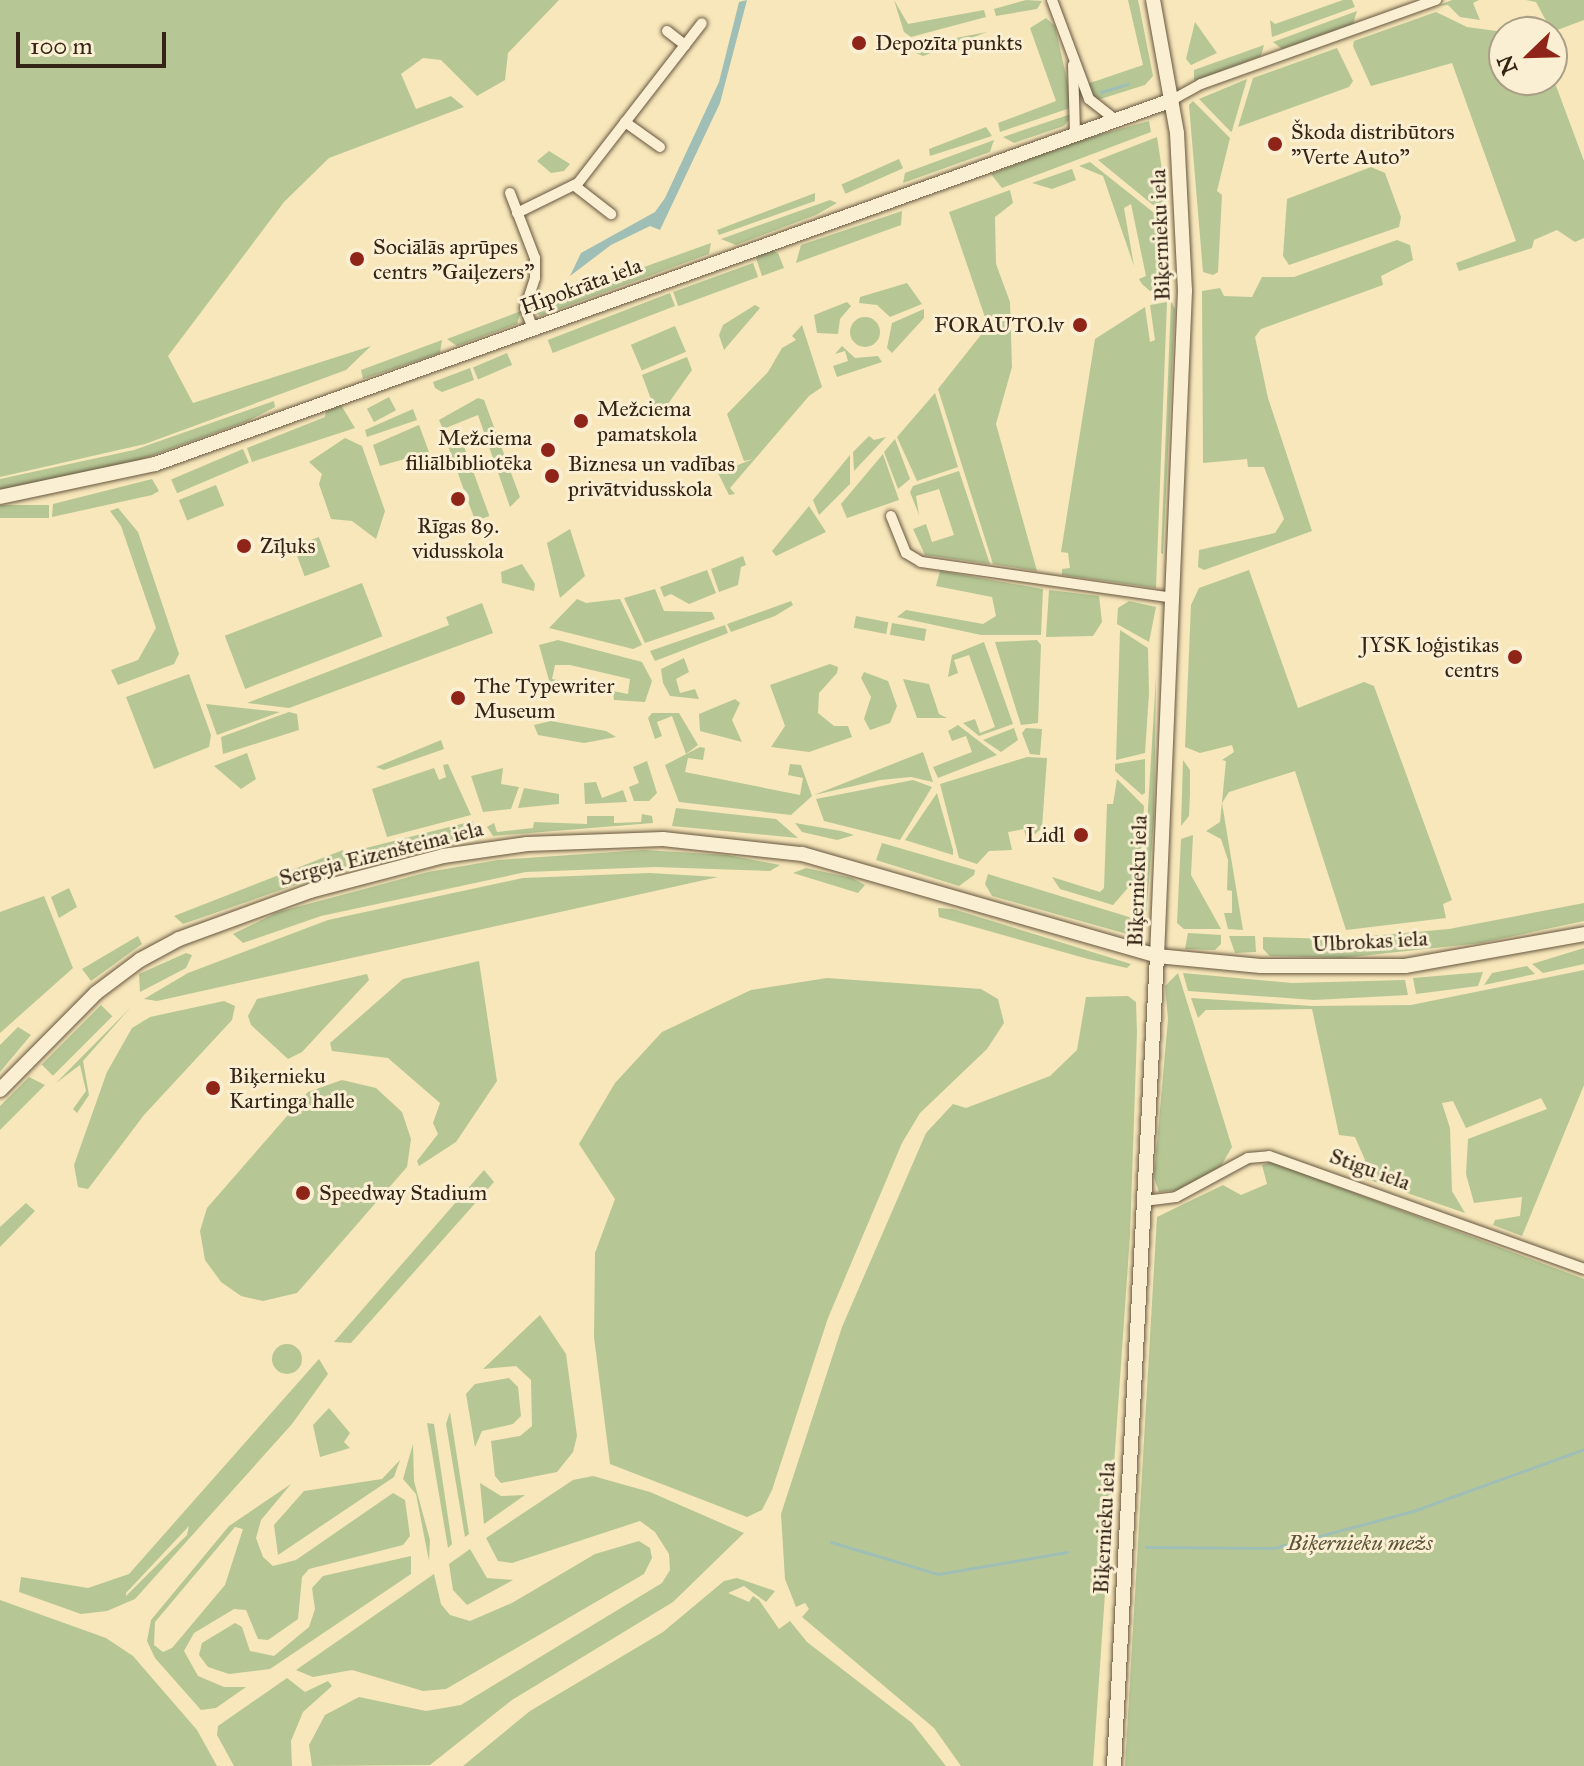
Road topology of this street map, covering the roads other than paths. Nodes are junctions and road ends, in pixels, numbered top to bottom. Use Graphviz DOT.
graph roads {
  1 [pos="1052,0"];
  2 [pos="1153,0"];
  3 [pos="1436,0"];
  4 [pos="702,23"];
  5 [pos="667,31"];
  6 [pos="685,45"];
  7 [pos="1073,65"];
  8 [pos="1172,100"];
  9 [pos="1115,119"];
  10 [pos="625,122"];
  11 [pos="1075,131"];
  12 [pos="660,147"];
  13 [pos="575,186"];
  14 [pos="510,193"];
  15 [pos="517,213"];
  16 [pos="611,214"];
  17 [pos="532,326"];
  18 [pos="0,497"];
  19 [pos="891,516"];
  20 [pos="1173,598"];
  21 [pos="1584,934"];
  22 [pos="1157,956"];
  23 [pos="0,1090"];
  24 [pos="1144,1201"];
  25 [pos="1584,1269"];
  26 [pos="1114,1766"];
  1 -- 7 [label="street"];
  2 -- 8 [label="street, Biķernieku iela"];
  3 -- 8 [label="street"];
  4 -- 6 [label="street"];
  5 -- 6 [label="street"];
  6 -- 10 [label="street"];
  7 -- 9 [label="street"];
  7 -- 11 [label="street"];
  8 -- 9 [label="street, Hipokrāta iela"];
  8 -- 20 [label="street, Biķernieku iela"];
  9 -- 11 [label="street, Hipokrāta iela"];
  10 -- 12 [label="street"];
  10 -- 13 [label="street"];
  11 -- 17 [label="street, Hipokrāta iela"];
  13 -- 15 [label="street"];
  13 -- 16 [label="street"];
  14 -- 15 [label="street"];
  15 -- 17 [label="street"];
  17 -- 18 [label="street, Hipokrāta iela"];
  19 -- 20 [label="street"];
  20 -- 22 [label="street, Biķernieku iela"];
  21 -- 22 [label="street, Ulbrokas iela"];
  22 -- 23 [label="street, Sergeja Eizenšteina iela"];
  22 -- 24 [label="street, Biķernieku iela"];
  24 -- 25 [label="street, Stigu iela"];
  24 -- 26 [label="street, Biķernieku iela"];
}
